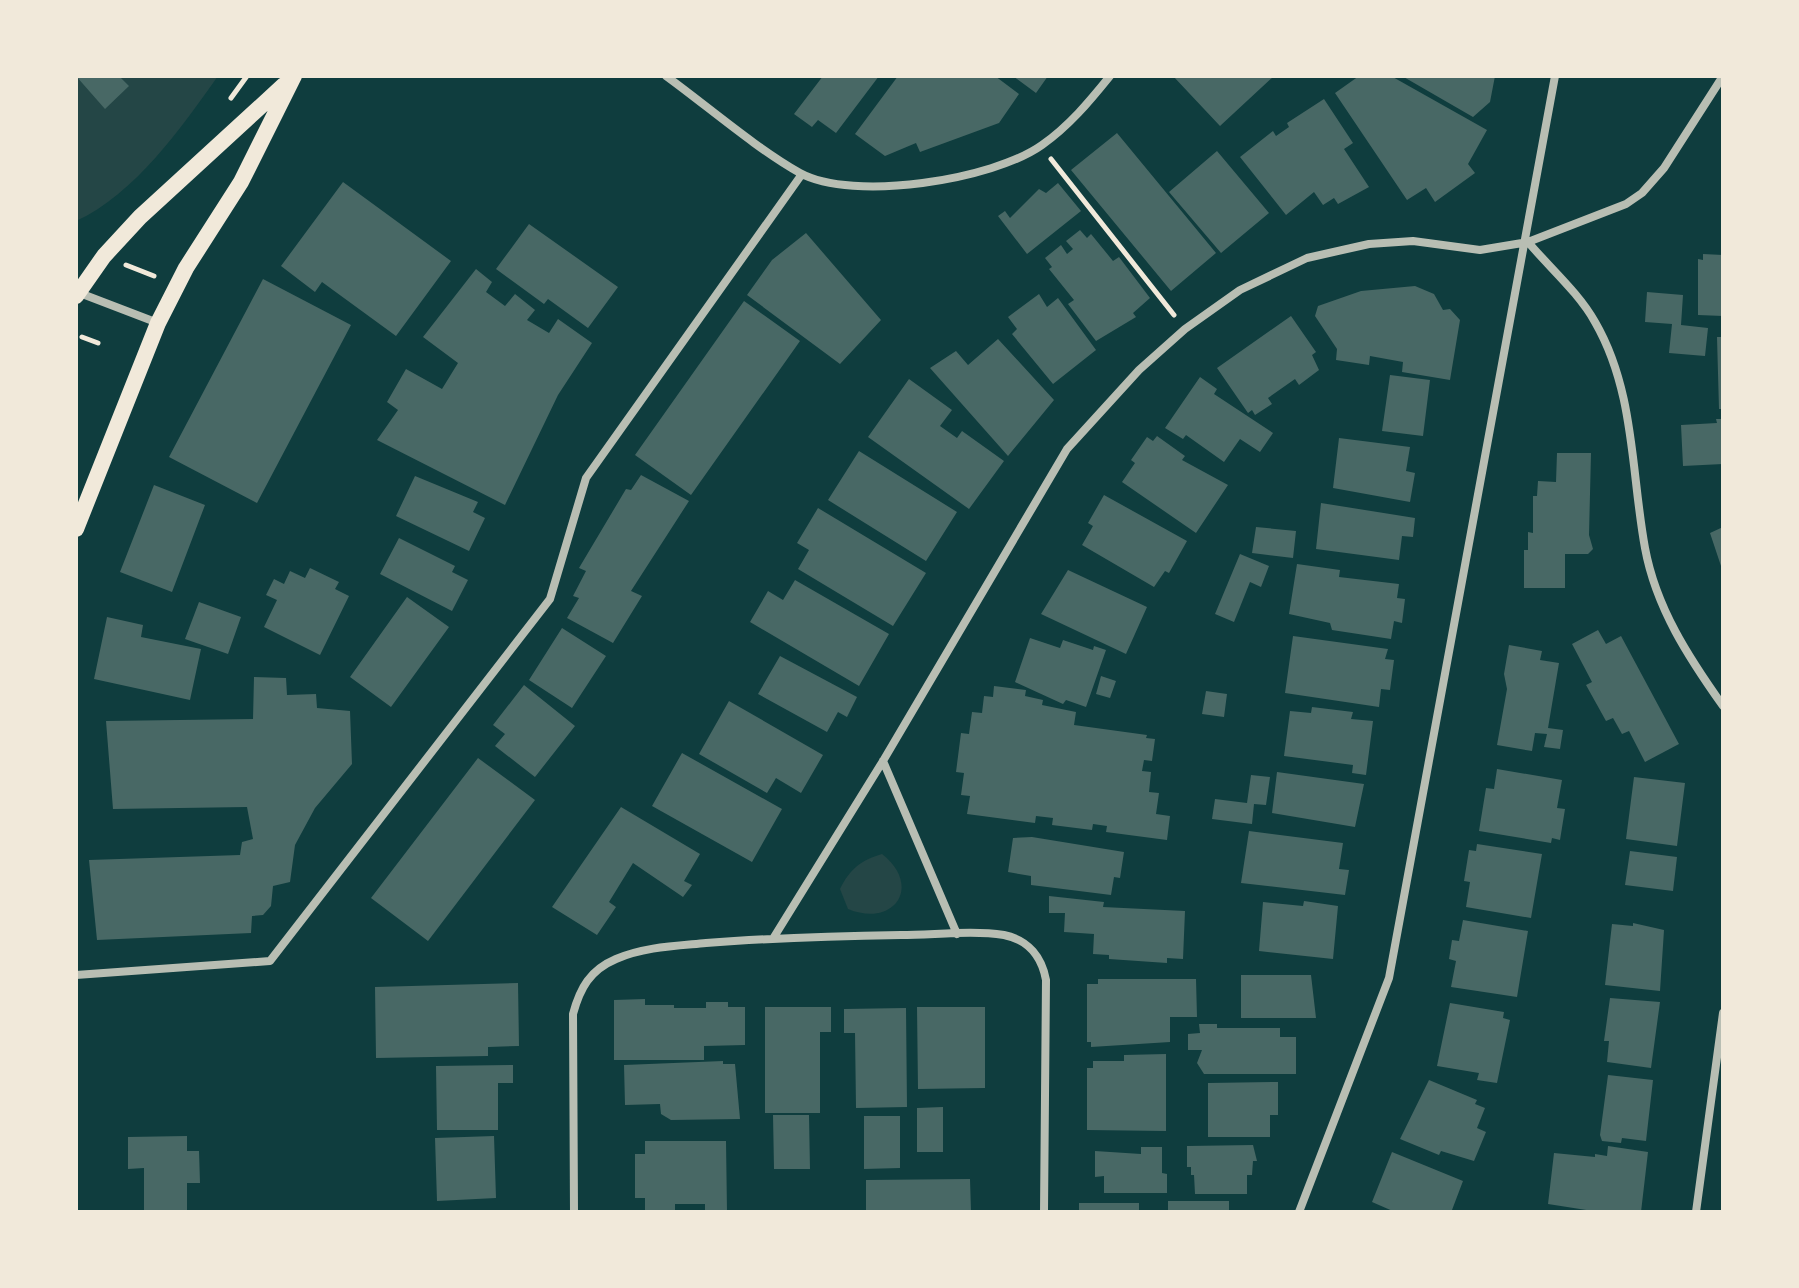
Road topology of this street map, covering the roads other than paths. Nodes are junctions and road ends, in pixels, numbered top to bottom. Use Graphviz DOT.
graph roads {
  1 [pos="294,76"];
  2 [pos="666,76"];
  3 [pos="1110,76"];
  4 [pos="1555,76"];
  5 [pos="1723,76"];
  6 [pos="802,174"];
  7 [pos="1528,242"];
  8 [pos="77,293"];
  9 [pos="158,323"];
  10 [pos="76,529"];
  11 [pos="1723,706"];
  12 [pos="883,761"];
  13 [pos="957,934"];
  14 [pos="774,937"];
  15 [pos="76,975"];
  16 [pos="1723,1013"];
  17 [pos="574,1212"];
  18 [pos="1044,1212"];
  19 [pos="1299,1212"];
  20 [pos="1696,1212"];
  1 -- 8 [label="main road"];
  1 -- 9 [label="main road"];
  2 -- 6 [label="street"];
  3 -- 6 [label="street"];
  4 -- 7 [label="street"];
  5 -- 7 [label="street"];
  6 -- 15 [label="street"];
  7 -- 11 [label="street"];
  7 -- 12 [label="street"];
  7 -- 19 [label="street"];
  8 -- 9 [label="street"];
  9 -- 10 [label="main road"];
  12 -- 13 [label="street"];
  12 -- 14 [label="street"];
  13 -- 14 [label="street"];
  13 -- 18 [label="street"];
  14 -- 17 [label="street"];
  16 -- 20 [label="street"];
}
